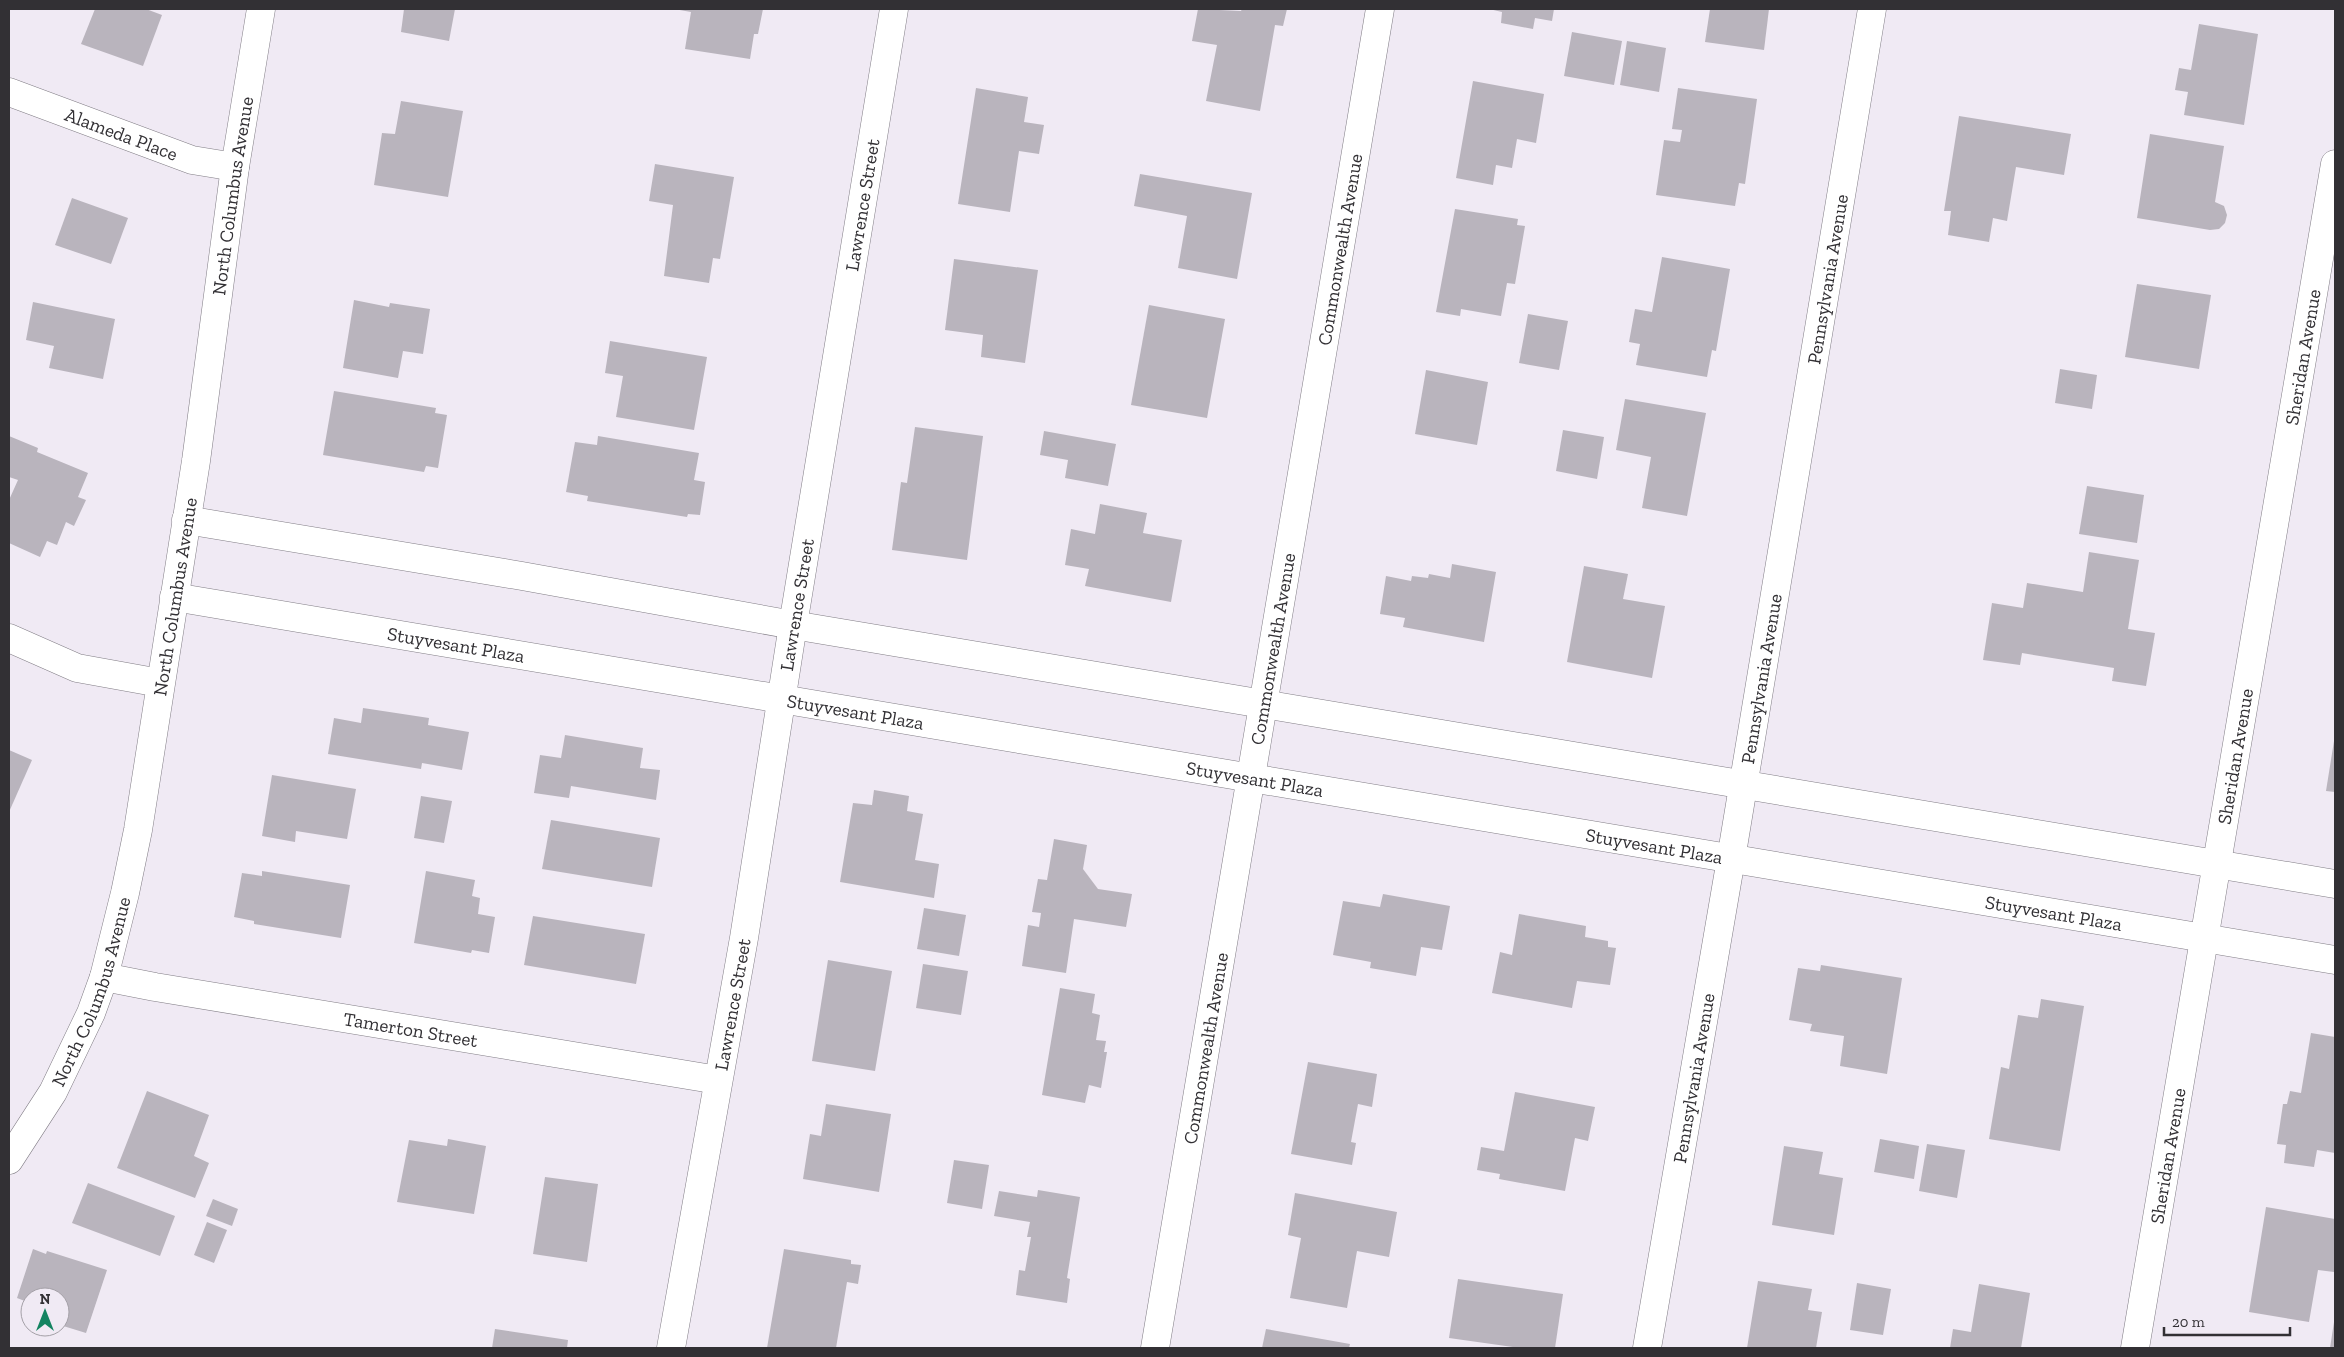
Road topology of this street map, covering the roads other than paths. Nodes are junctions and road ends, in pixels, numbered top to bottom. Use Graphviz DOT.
graph roads {
  1 [pos="261,9"];
  2 [pos="894,9"];
  3 [pos="1380,9"];
  4 [pos="1872,9"];
  5 [pos="9,92"];
  6 [pos="2335,164"];
  7 [pos="235,167"];
  8 [pos="186,520"];
  9 [pos="174,597"];
  10 [pos="793,625"];
  11 [pos="9,638"];
  12 [pos="160,684"];
  13 [pos="782,701"];
  14 [pos="1263,703"];
  15 [pos="1251,778"];
  16 [pos="1742,784"];
  17 [pos="1731,859"];
  18 [pos="2216,864"];
  19 [pos="2335,884"];
  20 [pos="2203,938"];
  21 [pos="2335,960"];
  22 [pos="104,977"];
  23 [pos="718,1080"];
  24 [pos="9,1160"];
  25 [pos="671,1348"];
  26 [pos="1155,1348"];
  27 [pos="1647,1348"];
  28 [pos="2135,1348"];
  1 -- 7 [label="street, North Columbus Avenue"];
  2 -- 10 [label="street, Lawrence Street"];
  3 -- 14 [label="street, Commonwealth Avenue"];
  4 -- 16 [label="street, Pennsylvania Avenue"];
  5 -- 7 [label="street, Alameda Place"];
  6 -- 18 [label="street, Sheridan Avenue"];
  7 -- 8 [label="street, North Columbus Avenue"];
  8 -- 9 [label="street, North Columbus Avenue"];
  8 -- 10 [label="street"];
  9 -- 12 [label="street, North Columbus Avenue"];
  9 -- 13 [label="street, Stuyvesant Plaza"];
  10 -- 13 [label="street, Lawrence Street"];
  10 -- 14 [label="street"];
  11 -- 12 [label="street"];
  12 -- 22 [label="street, North Columbus Avenue"];
  13 -- 15 [label="street, Stuyvesant Plaza"];
  13 -- 23 [label="street, Lawrence Street"];
  14 -- 15 [label="street, Commonwealth Avenue"];
  14 -- 16 [label="street"];
  15 -- 17 [label="street, Stuyvesant Plaza"];
  15 -- 26 [label="street, Commonwealth Avenue"];
  16 -- 17 [label="street, Pennsylvania Avenue"];
  16 -- 18 [label="street"];
  17 -- 20 [label="street, Stuyvesant Plaza"];
  17 -- 27 [label="street, Pennsylvania Avenue"];
  18 -- 19 [label="street"];
  18 -- 20 [label="street, Sheridan Avenue"];
  20 -- 21 [label="street, Stuyvesant Plaza"];
  20 -- 28 [label="street, Sheridan Avenue"];
  22 -- 23 [label="street, Tamerton Street"];
  22 -- 24 [label="street, North Columbus Avenue"];
  23 -- 25 [label="street, Lawrence Street"];
}
